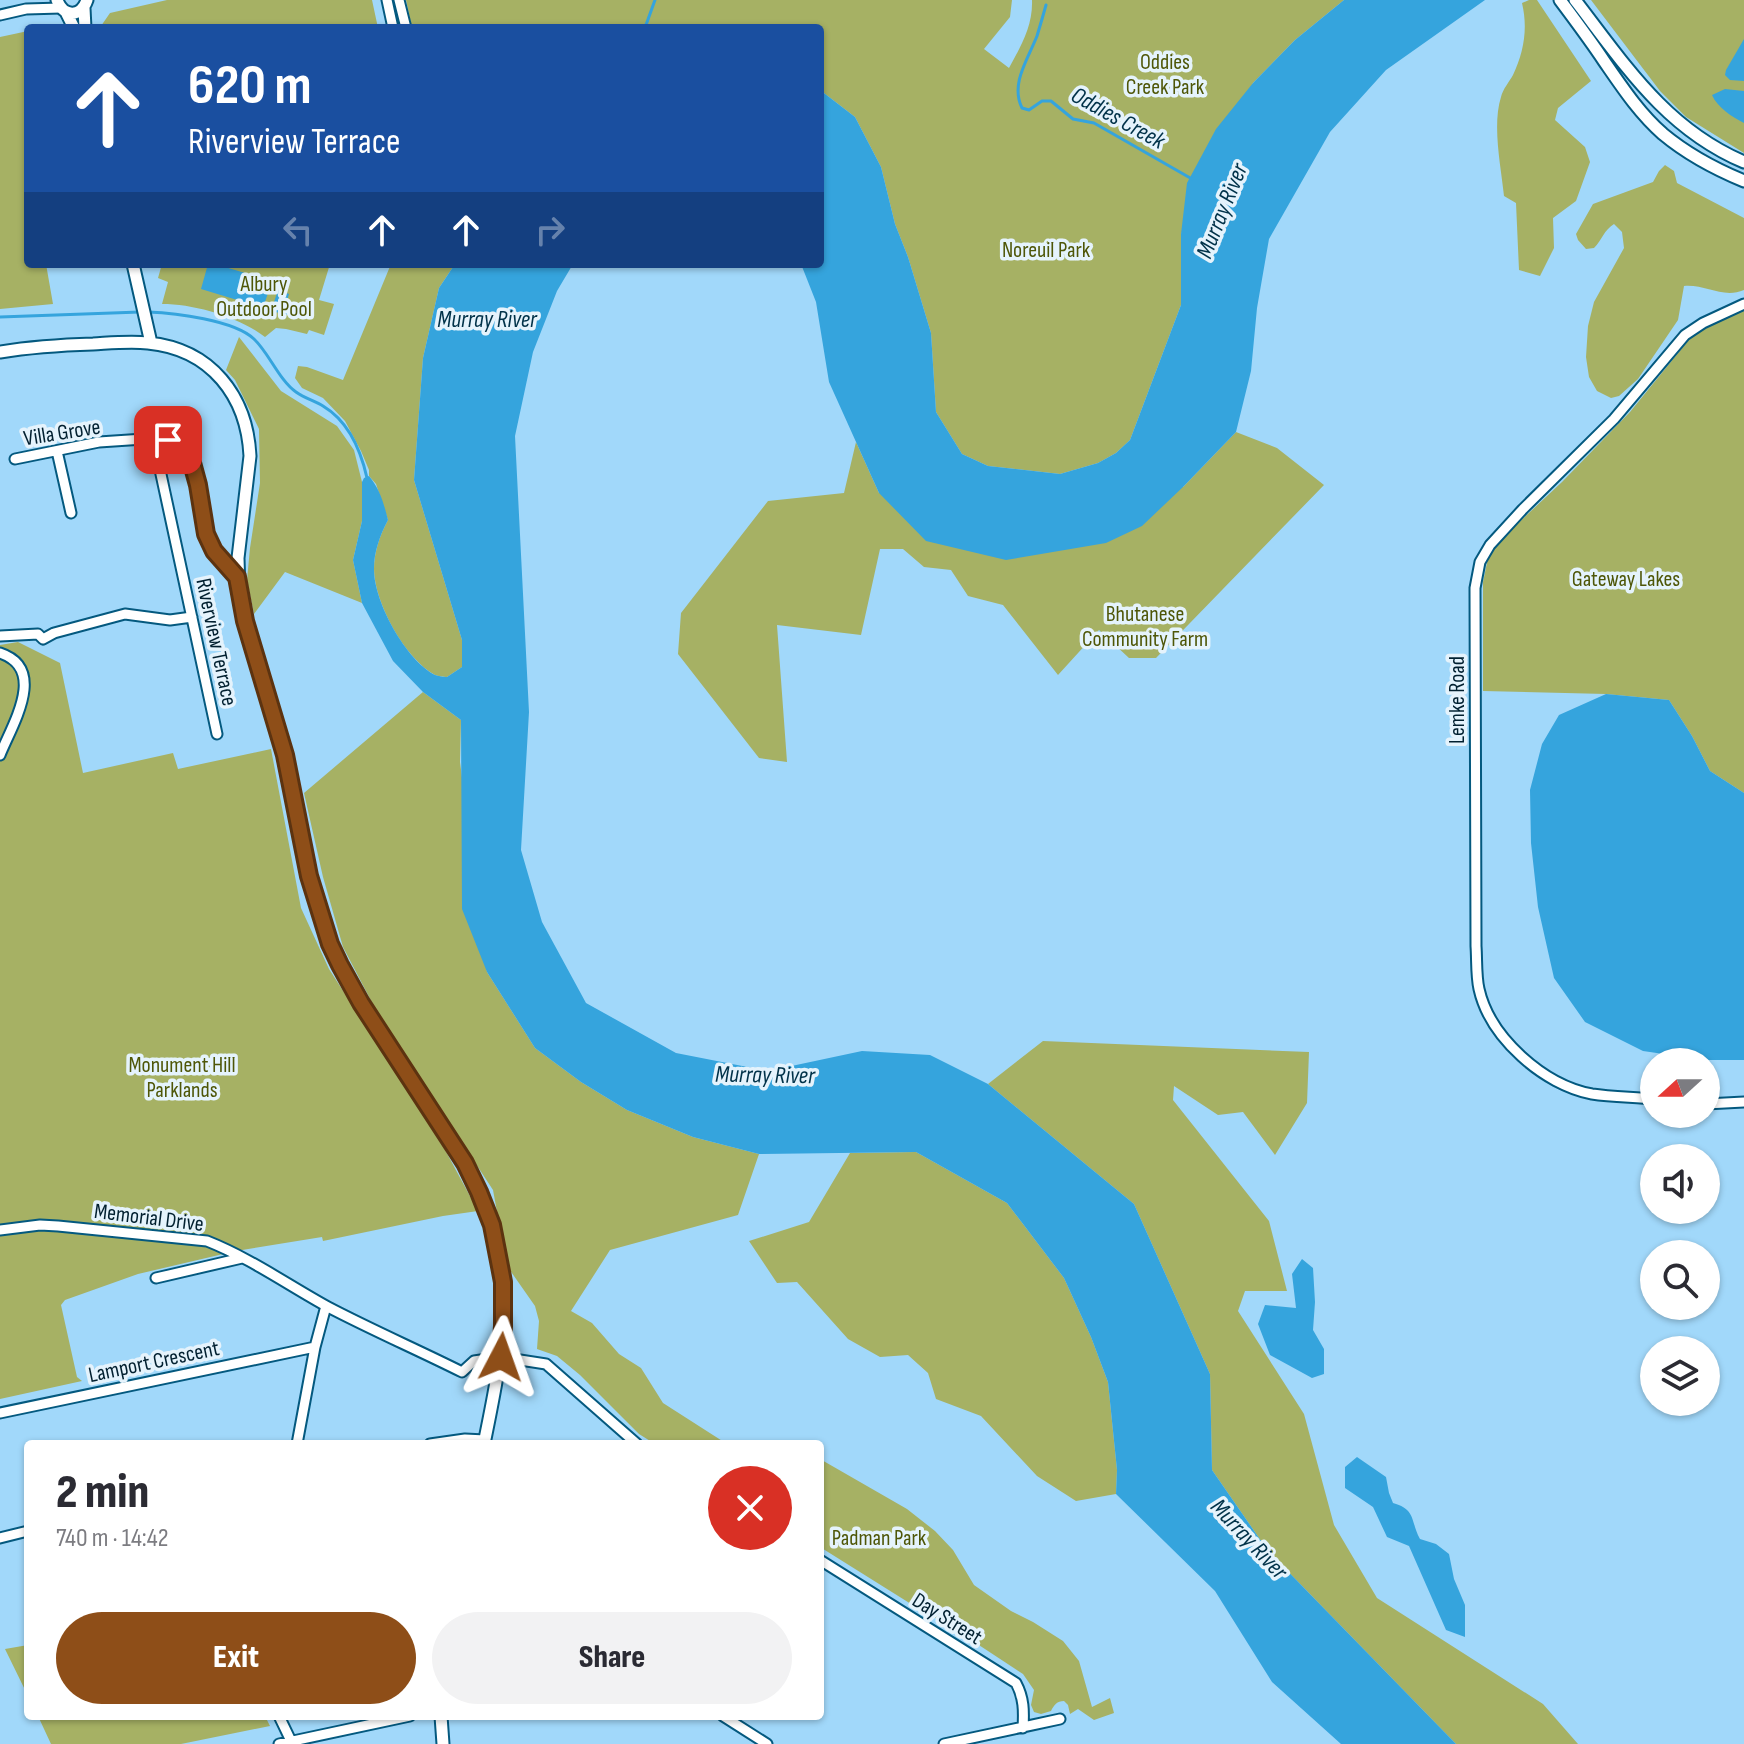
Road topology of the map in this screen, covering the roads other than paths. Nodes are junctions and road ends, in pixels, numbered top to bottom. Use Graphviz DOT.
graph roads {
  1 [pos="43,0"];
  2 [pos="1560,0"];
  3 [pos="1575,0"];
  4 [pos="99,1"];
  5 [pos="400,1"];
  6 [pos="387,2"];
  7 [pos="86,4"];
  8 [pos="61,7"];
  9 [pos="26,9"];
  10 [pos="0,15"];
  11 [pos="85,24"];
  12 [pos="392,24"];
  13 [pos="405,24"];
  14 [pos="1744,162"];
  15 [pos="1743,181"];
  16 [pos="134,268"];
  17 [pos="1744,304"];
  18 [pos="151,343"];
  19 [pos="0,352"];
  20 [pos="161,445"];
  21 [pos="57,451"];
  22 [pos="15,459"];
  23 [pos="71,513"];
  24 [pos="237,577"];
  25 [pos="192,617"];
  26 [pos="0,636"];
  27 [pos="0,653"];
  28 [pos="217,734"];
  29 [pos="0,755"];
  30 [pos="1640,1098"];
  31 [pos="1744,1102"];
  32 [pos="1720,1103"];
  33 [pos="0,1230"];
  34 [pos="243,1258"];
  35 [pos="156,1278"];
  36 [pos="326,1306"];
  37 [pos="315,1347"];
  38 [pos="501,1357"];
  39 [pos="0,1413"];
  40 [pos="298,1440"];
  41 [pos="484,1440"];
  42 [pos="632,1440"];
  43 [pos="24,1532"];
  44 [pos="0,1538"];
  45 [pos="824,1563"];
  46 [pos="1060,1719"];
  47 [pos="281,1720"];
  48 [pos="391,1720"];
  49 [pos="441,1720"];
  50 [pos="729,1720"];
  51 [pos="1023,1728"];
  52 [pos="291,1741"];
  53 [pos="279,1744"];
  54 [pos="443,1744"];
  55 [pos="767,1744"];
  56 [pos="944,1744"];
  1 -- 9 [label="street"];
  2 -- 15 [label="main road"];
  3 -- 14 [label="main road"];
  4 -- 7 [label="main road"];
  5 -- 6 [label="street"];
  5 -- 13 [label="street"];
  6 -- 12 [label="street"];
  7 -- 8 [label="main road"];
  7 -- 11 [label="main road"];
  8 -- 9 [label="street"];
  9 -- 10 [label="street"];
  16 -- 18 [label="main road"];
  17 -- 30 [label="street, Lemke Road"];
  18 -- 19 [label="main road"];
  18 -- 24 [label="main road"];
  20 -- 21 [label="street, Villa Grove"];
  20 -- 24 [label="street, Riverview Terrace"];
  20 -- 25 [label="street, Riverview Terrace"];
  21 -- 22 [label="street, Villa Grove"];
  21 -- 23 [label="street"];
  24 -- 38 [label="main road"];
  25 -- 26 [label="street"];
  25 -- 28 [label="street, Riverview Terrace"];
  27 -- 29 [label="street"];
  31 -- 32 [label="street"];
  33 -- 34 [label="street, Memorial Drive"];
  34 -- 35 [label="street"];
  34 -- 36 [label="street, Memorial Drive"];
  36 -- 37 [label="street"];
  36 -- 38 [label="street, Memorial Drive"];
  37 -- 39 [label="street, Lamport Crescent"];
  37 -- 40 [label="street"];
  38 -- 41 [label="main road"];
  38 -- 42 [label="street"];
  43 -- 44 [label="street"];
  45 -- 51 [label="street, Day Street"];
  46 -- 51 [label="street"];
  47 -- 52 [label="street"];
  48 -- 52 [label="street"];
  49 -- 54 [label="main road"];
  50 -- 55 [label="street"];
  51 -- 56 [label="street"];
  52 -- 53 [label="street"];
}
